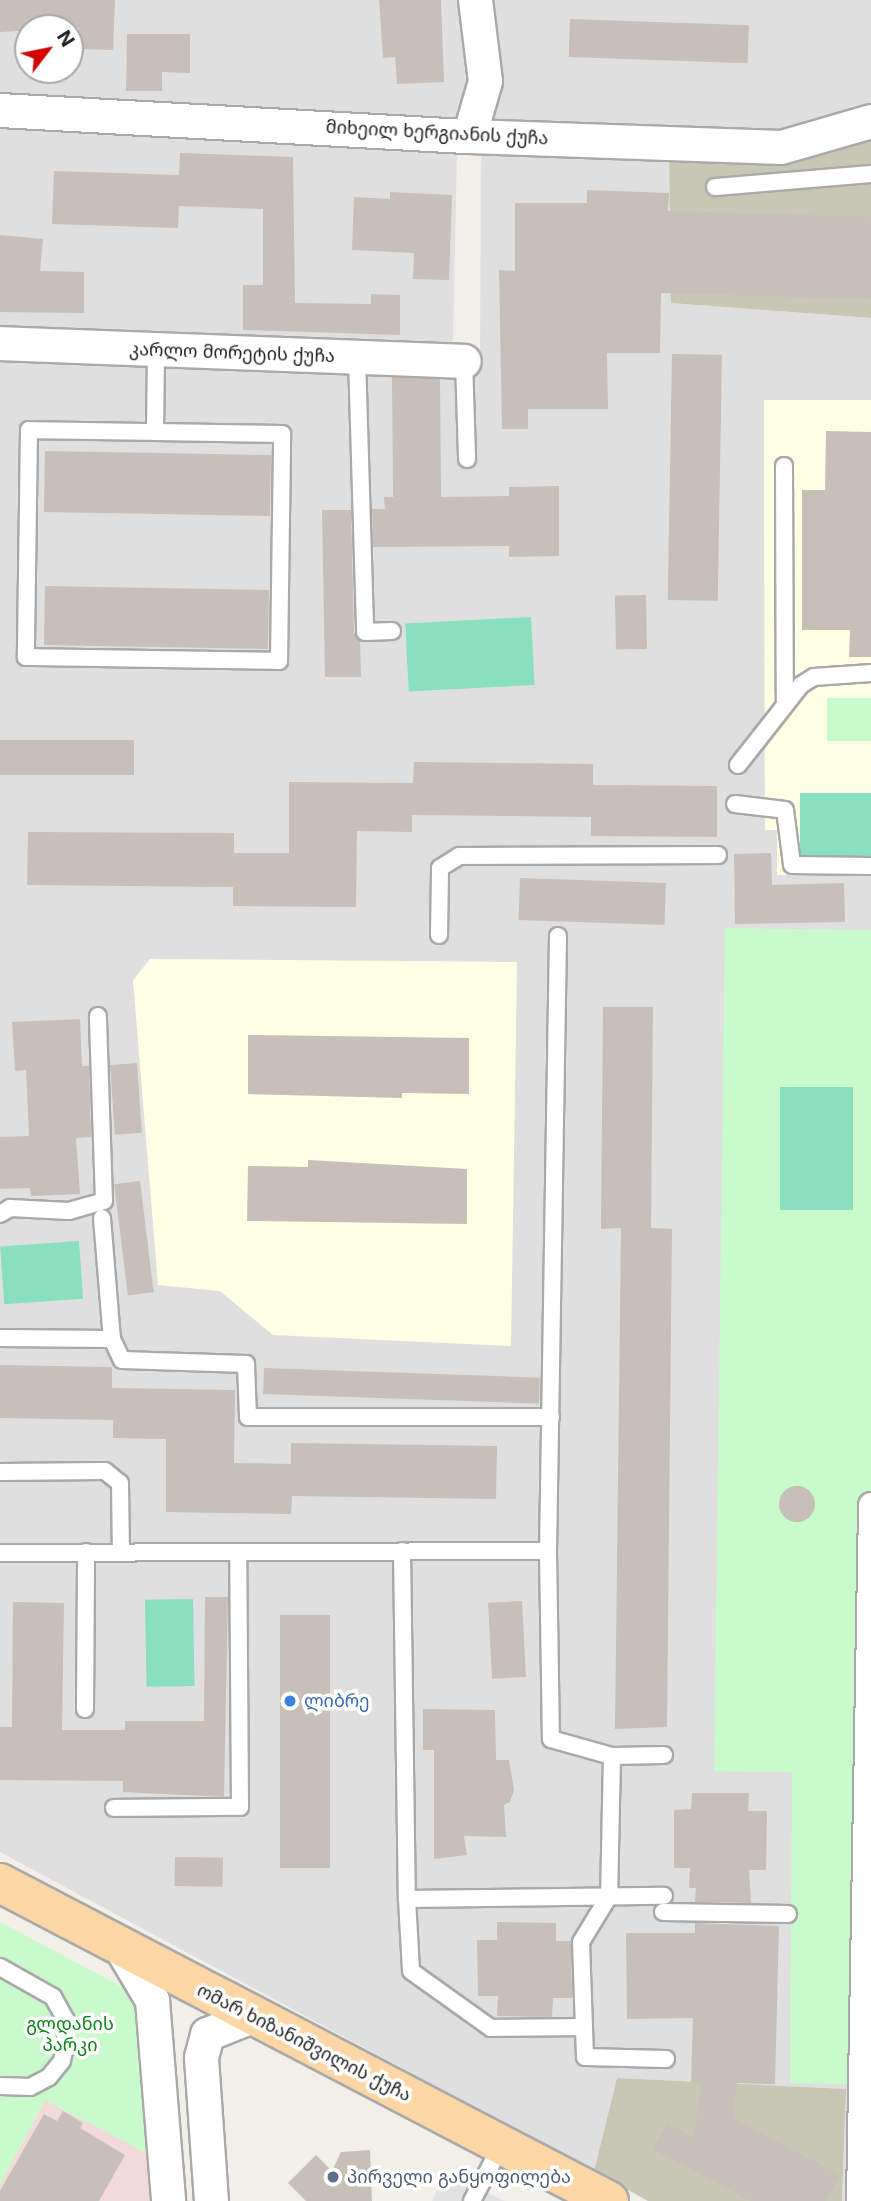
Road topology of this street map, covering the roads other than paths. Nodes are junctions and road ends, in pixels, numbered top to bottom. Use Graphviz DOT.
graph roads {
  1 [pos="475,0"];
  2 [pos="0,110"];
  3 [pos="871,121"];
  4 [pos="469,136"];
  5 [pos="871,174"];
  6 [pos="715,187"];
  7 [pos="0,343"];
  8 [pos="156,351"];
  9 [pos="357,357"];
  10 [pos="464,361"];
  11 [pos="155,432"];
  12 [pos="467,459"];
  13 [pos="783,466"];
  14 [pos="392,631"];
  15 [pos="871,673"];
  16 [pos="785,701"];
  17 [pos="738,765"];
  18 [pos="735,804"];
  19 [pos="718,855"];
  20 [pos="871,866"];
  21 [pos="439,935"];
  22 [pos="558,936"];
  23 [pos="98,1016"];
  24 [pos="0,1214"];
  25 [pos="102,1218"];
  26 [pos="0,1338"];
  27 [pos="112,1339"];
  28 [pos="551,1418"];
  29 [pos="0,1472"];
  30 [pos="871,1504"];
  31 [pos="548,1551"];
  32 [pos="86,1552"];
  33 [pos="121,1552"];
  34 [pos="238,1552"];
  35 [pos="402,1552"];
  36 [pos="0,1553"];
  37 [pos="85,1709"];
  38 [pos="664,1755"];
  39 [pos="612,1756"];
  40 [pos="114,1808"];
  41 [pos="0,1883"];
  42 [pos="609,1896"];
  43 [pos="407,1899"];
  44 [pos="788,1914"];
  45 [pos="121,1948"];
  46 [pos="0,1967"];
  47 [pos="252,2016"];
  48 [pos="581,2027"];
  49 [pos="666,2059"];
  50 [pos="0,2086"];
  51 [pos="500,2146"];
  52 [pos="605,2200"];
  53 [pos="169,2201"];
  54 [pos="211,2201"];
  55 [pos="472,2201"];
  56 [pos="859,2201"];
  1 -- 4 [label="street"];
  2 -- 4 [label="street, მიხეილ ხერგიანის ქუჩა"];
  3 -- 4 [label="street, მიხეილ ხერგიანის ქუჩა"];
  5 -- 6 [label="lane"];
  7 -- 8 [label="street, კარლო მორეტის ქუჩა"];
  8 -- 9 [label="street, კარლო მორეტის ქუჩა"];
  8 -- 11 [label="lane"];
  9 -- 10 [label="street, კარლო მორეტის ქუჩა"];
  9 -- 14 [label="lane"];
  10 -- 12 [label="lane"];
  11 -- 11 [label="lane"];
  13 -- 16 [label="lane"];
  15 -- 16 [label="lane"];
  16 -- 17 [label="lane"];
  18 -- 20 [label="lane"];
  19 -- 21 [label="lane"];
  22 -- 28 [label="lane"];
  23 -- 24 [label="lane"];
  25 -- 27 [label="lane"];
  26 -- 27 [label="lane"];
  27 -- 28 [label="lane"];
  28 -- 31 [label="lane"];
  29 -- 33 [label="lane"];
  30 -- 56 [label="street"];
  31 -- 35 [label="lane"];
  31 -- 39 [label="lane"];
  32 -- 33 [label="lane"];
  32 -- 36 [label="lane"];
  32 -- 37 [label="lane"];
  33 -- 34 [label="lane"];
  34 -- 35 [label="lane"];
  34 -- 40 [label="lane"];
  35 -- 43 [label="lane"];
  38 -- 39 [label="lane"];
  39 -- 42 [label="lane"];
  41 -- 45 [label="main road, ომარ ხიზანიშვილის ქუჩა"];
  42 -- 43 [label="lane"];
  42 -- 44 [label="lane"];
  42 -- 48 [label="lane"];
  43 -- 48 [label="lane"];
  45 -- 47 [label="main road, ომარ ხიზანიშვილის ქუჩა"];
  45 -- 53 [label="street"];
  46 -- 50 [label="lane"];
  47 -- 51 [label="main road, ომარ ხიზანიშვილის ქუჩა"];
  47 -- 54 [label="street"];
  48 -- 49 [label="lane"];
  51 -- 52 [label="main road, ომარ ხიზანიშვილის ქუჩა"];
  51 -- 55 [label="lane"];
}
